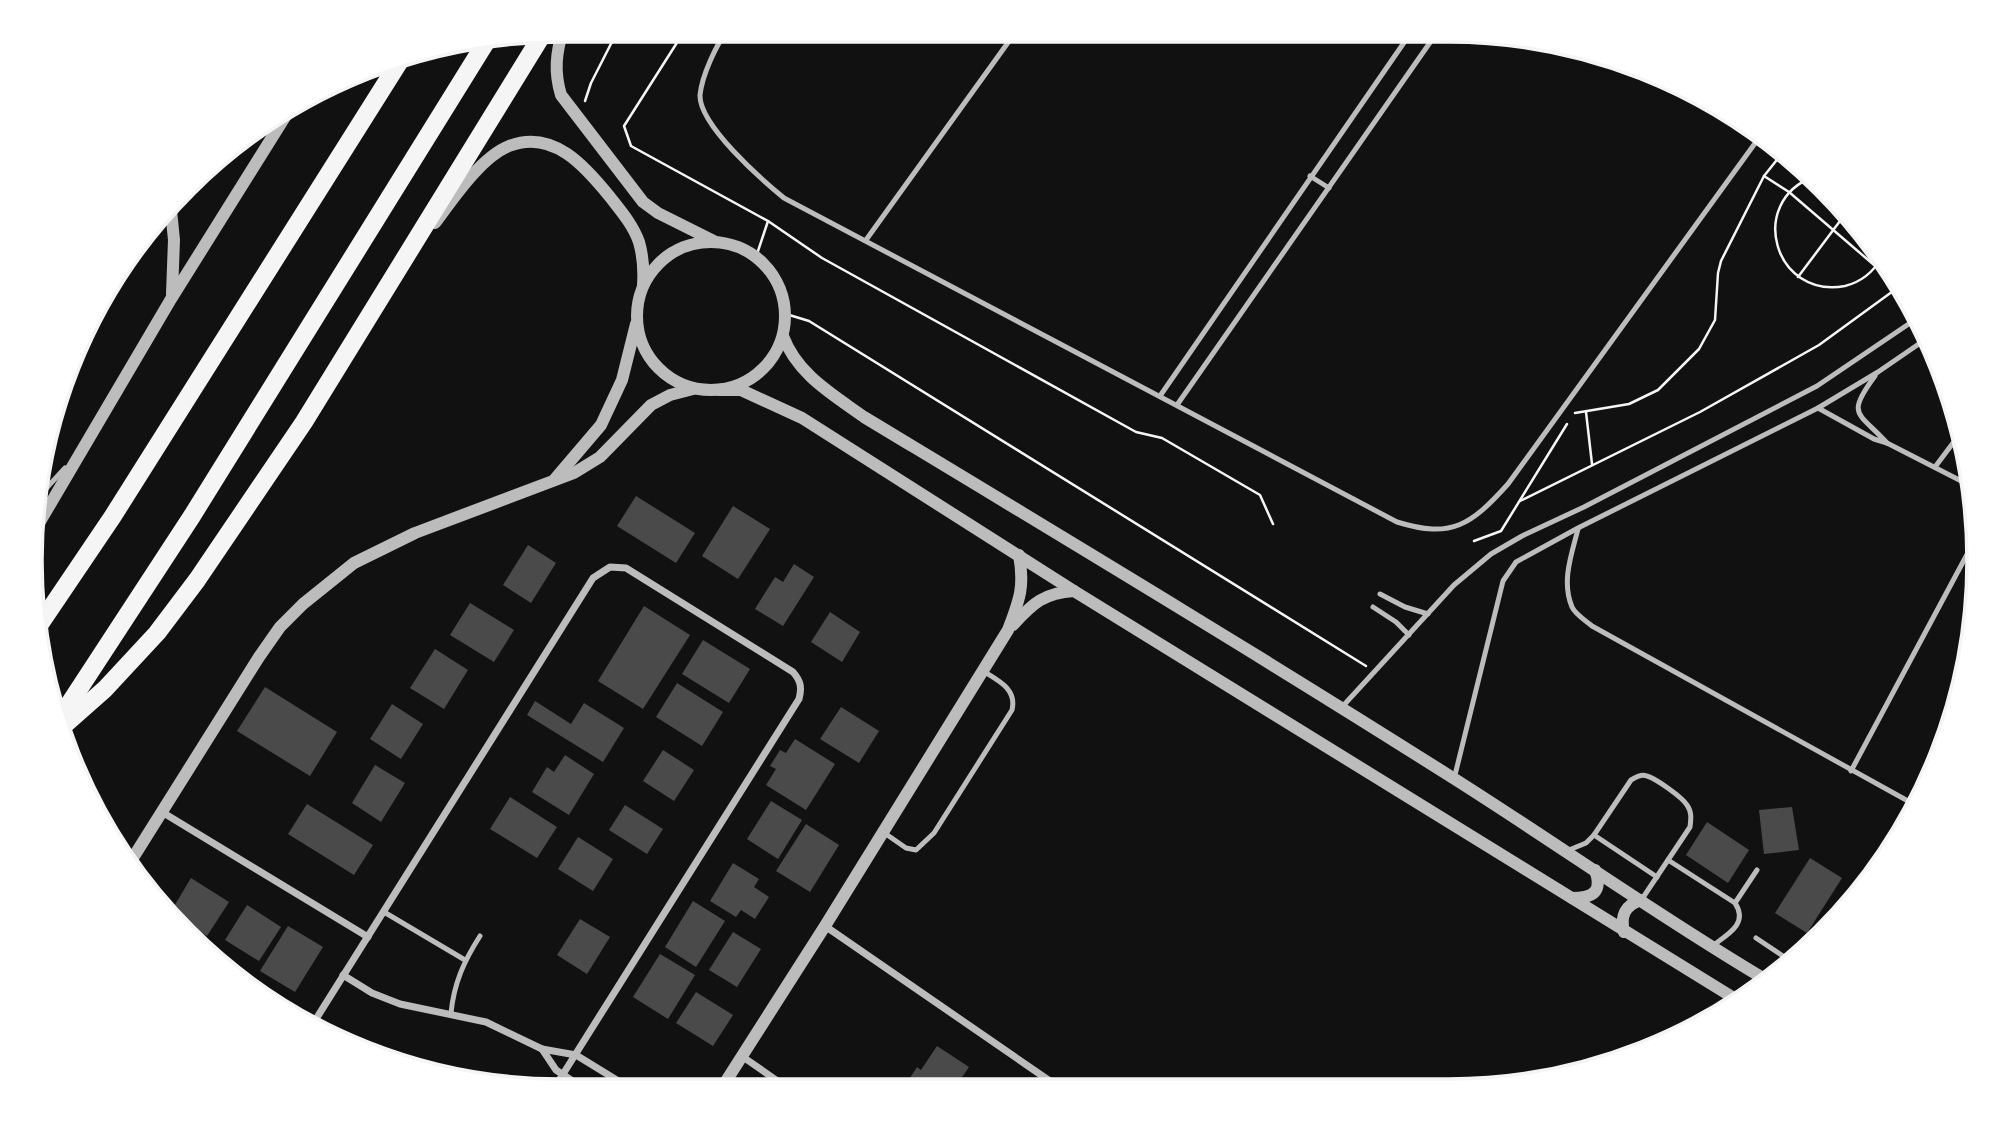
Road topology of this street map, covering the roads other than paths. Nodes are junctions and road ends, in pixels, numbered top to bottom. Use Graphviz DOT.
graph roads {
  1 [pos="560,42"];
  2 [pos="719,42"];
  3 [pos="1008,42"];
  4 [pos="1404,42"];
  5 [pos="1430,42"];
  6 [pos="537,43"];
  7 [pos="482,48"];
  8 [pos="393,70"];
  9 [pos="282,123"];
  10 [pos="1755,143"];
  11 [pos="1310,176"];
  12 [pos="1329,188"];
  13 [pos="172,218"];
  14 [pos="866,240"];
  15 [pos="716,242"];
  16 [pos="406,258"];
  17 [pos="643,285"];
  18 [pos="171,299"];
  19 [pos="637,320"];
  20 [pos="1910,323"];
  21 [pos="783,336"];
  22 [pos="1920,343"];
  23 [pos="1878,372"];
  24 [pos="694,389"];
  25 [pos="719,390"];
  26 [pos="1160,396"];
  27 [pos="1177,405"];
  28 [pos="1818,408"];
  29 [pos="1887,443"];
  30 [pos="1953,443"];
  31 [pos="85,448"];
  32 [pos="1935,467"];
  33 [pos="555,479"];
  34 [pos="1961,481"];
  35 [pos="47,488"];
  36 [pos="44,515"];
  37 [pos="1578,528"];
  38 [pos="1019,555"];
  39 [pos="1967,555"];
  40 [pos="1074,591"];
  41 [pos="1380,594"];
  42 [pos="1373,607"];
  43 [pos="1428,614"];
  44 [pos="45,617"];
  45 [pos="1008,630"];
  46 [pos="1409,635"];
  47 [pos="983,671"];
  48 [pos="1341,708"];
  49 [pos="65,710"];
  50 [pos="68,721"];
  51 [pos="1851,771"];
  52 [pos="1454,779"];
  53 [pos="1908,801"];
  54 [pos="162,811"];
  55 [pos="883,832"];
  56 [pos="1594,835"];
  57 [pos="1566,851"];
  58 [pos="134,856"];
  59 [pos="1668,860"];
  60 [pos="1595,870"];
  61 [pos="1756,870"];
  62 [pos="1657,877"];
  63 [pos="1571,898"];
  64 [pos="1642,900"];
  65 [pos="1735,903"];
  66 [pos="384,912"];
  67 [pos="825,926"];
  68 [pos="1624,932"];
  69 [pos="480,936"];
  70 [pos="368,937"];
  71 [pos="1756,938"];
  72 [pos="1711,947"];
  73 [pos="1783,956"];
  74 [pos="465,960"];
  75 [pos="343,975"];
  76 [pos="1759,976"];
  77 [pos="1725,999"];
  78 [pos="451,1013"];
  79 [pos="316,1018"];
  80 [pos="542,1049"];
  81 [pos="576,1055"];
  82 [pos="743,1056"];
  83 [pos="563,1075"];
  84 [pos="560,1079"];
  85 [pos="569,1079"];
  86 [pos="615,1079"];
  87 [pos="728,1079"];
  88 [pos="775,1079"];
  89 [pos="1047,1079"];
  1 -- 15 [label="street"];
  2 -- 14 [label="lane"];
  3 -- 14 [label="lane"];
  4 -- 11 [label="lane"];
  5 -- 12 [label="lane"];
  6 -- 16 [label="highway"];
  7 -- 49 [label="highway"];
  8 -- 44 [label="highway"];
  9 -- 18 [label="street"];
  10 -- 27 [label="lane"];
  11 -- 12 [label="lane"];
  11 -- 26 [label="lane"];
  12 -- 27 [label="lane"];
  13 -- 18 [label="street"];
  14 -- 26 [label="lane"];
  15 -- 17 [label="street"];
  15 -- 21 [label="street"];
  16 -- 17 [label="street"];
  16 -- 50 [label="highway"];
  17 -- 19 [label="street"];
  18 -- 31 [label="street"];
  19 -- 24 [label="street"];
  19 -- 33 [label="street"];
  20 -- 43 [label="lane"];
  21 -- 25 [label="street"];
  21 -- 48 [label="street"];
  22 -- 23 [label="lane"];
  23 -- 28 [label="lane"];
  23 -- 29 [label="lane"];
  24 -- 25 [label="street"];
  24 -- 33 [label="street"];
  25 -- 38 [label="street"];
  26 -- 27 [label="lane"];
  28 -- 29 [label="lane"];
  28 -- 37 [label="lane"];
  29 -- 32 [label="lane"];
  30 -- 32 [label="lane"];
  31 -- 35 [label="lane"];
  31 -- 36 [label="street"];
  32 -- 34 [label="lane"];
  33 -- 54 [label="street"];
  37 -- 51 [label="lane"];
  37 -- 52 [label="lane"];
  38 -- 40 [label="street"];
  38 -- 45 [label="street"];
  39 -- 51 [label="lane"];
  40 -- 45 [label="street"];
  40 -- 63 [label="street"];
  41 -- 43 [label="lane"];
  42 -- 46 [label="lane"];
  43 -- 46 [label="lane"];
  45 -- 47 [label="street"];
  46 -- 48 [label="lane"];
  47 -- 55 [label="street"];
  47 -- 55 [label="lane"];
  48 -- 52 [label="street"];
  51 -- 53 [label="lane"];
  52 -- 57 [label="street"];
  54 -- 58 [label="street"];
  54 -- 70 [label="street"];
  55 -- 67 [label="street"];
  56 -- 57 [label="lane"];
  56 -- 59 [label="lane"];
  56 -- 62 [label="lane"];
  57 -- 60 [label="street"];
  59 -- 62 [label="lane"];
  59 -- 65 [label="lane"];
  60 -- 63 [label="street"];
  60 -- 64 [label="street"];
  61 -- 65 [label="lane"];
  62 -- 64 [label="lane"];
  63 -- 68 [label="street"];
  64 -- 68 [label="street"];
  64 -- 72 [label="street"];
  65 -- 72 [label="lane"];
  66 -- 70 [label="street"];
  66 -- 74 [label="lane"];
  66 -- 81 [label="street"];
  67 -- 82 [label="street"];
  67 -- 89 [label="street"];
  68 -- 77 [label="street"];
  69 -- 74 [label="lane"];
  70 -- 75 [label="street"];
  71 -- 73 [label="lane"];
  72 -- 76 [label="street"];
  74 -- 78 [label="lane"];
  75 -- 78 [label="street"];
  75 -- 79 [label="street"];
  78 -- 80 [label="street"];
  80 -- 81 [label="street"];
  80 -- 83 [label="street"];
  81 -- 83 [label="street"];
  81 -- 86 [label="street"];
  82 -- 87 [label="street"];
  82 -- 88 [label="street"];
  83 -- 84 [label="street"];
  83 -- 85 [label="street"];
}
